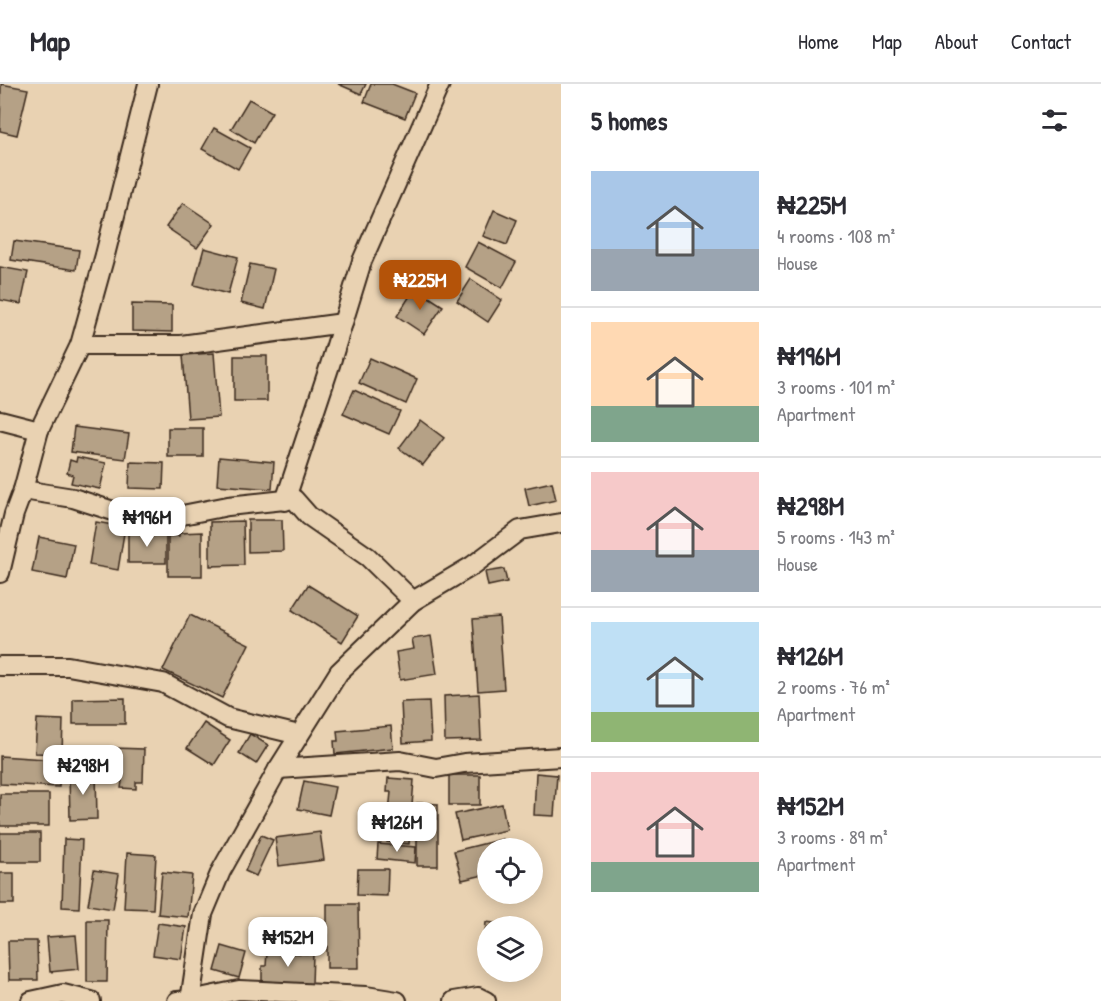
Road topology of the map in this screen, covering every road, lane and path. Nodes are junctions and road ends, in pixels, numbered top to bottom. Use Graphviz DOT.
graph roads {
  1 [pos="148,84"];
  2 [pos="440,84"];
  3 [pos="343,323"];
  4 [pos="80,345"];
  5 [pos="0,420"];
  6 [pos="39,430"];
  7 [pos="23,490"];
  8 [pos="285,501"];
  9 [pos="561,523"];
  10 [pos="0,573"];
  11 [pos="413,601"];
  12 [pos="0,666"];
  13 [pos="298,735"];
  14 [pos="561,757"];
  15 [pos="278,769"];
  16 [pos="31,1001"];
  17 [pos="91,1001"];
  18 [pos="186,1001"];
  19 [pos="397,1001"];
  20 [pos="454,1001"];
  21 [pos="486,1001"];
  1 -- 4 [label="street"];
  2 -- 3 [label="street"];
  3 -- 4 [label="street"];
  3 -- 8 [label="street"];
  4 -- 6 [label="street"];
  5 -- 6 [label="street"];
  6 -- 7 [label="street"];
  7 -- 8 [label="street"];
  7 -- 10 [label="street"];
  8 -- 11 [label="street"];
  9 -- 11 [label="street"];
  11 -- 13 [label="street"];
  12 -- 13 [label="street"];
  13 -- 15 [label="street"];
  14 -- 15 [label="street"];
  15 -- 18 [label="street"];
  16 -- 17 [label="street"];
  18 -- 19 [label="street"];
  20 -- 21 [label="street"];
}
